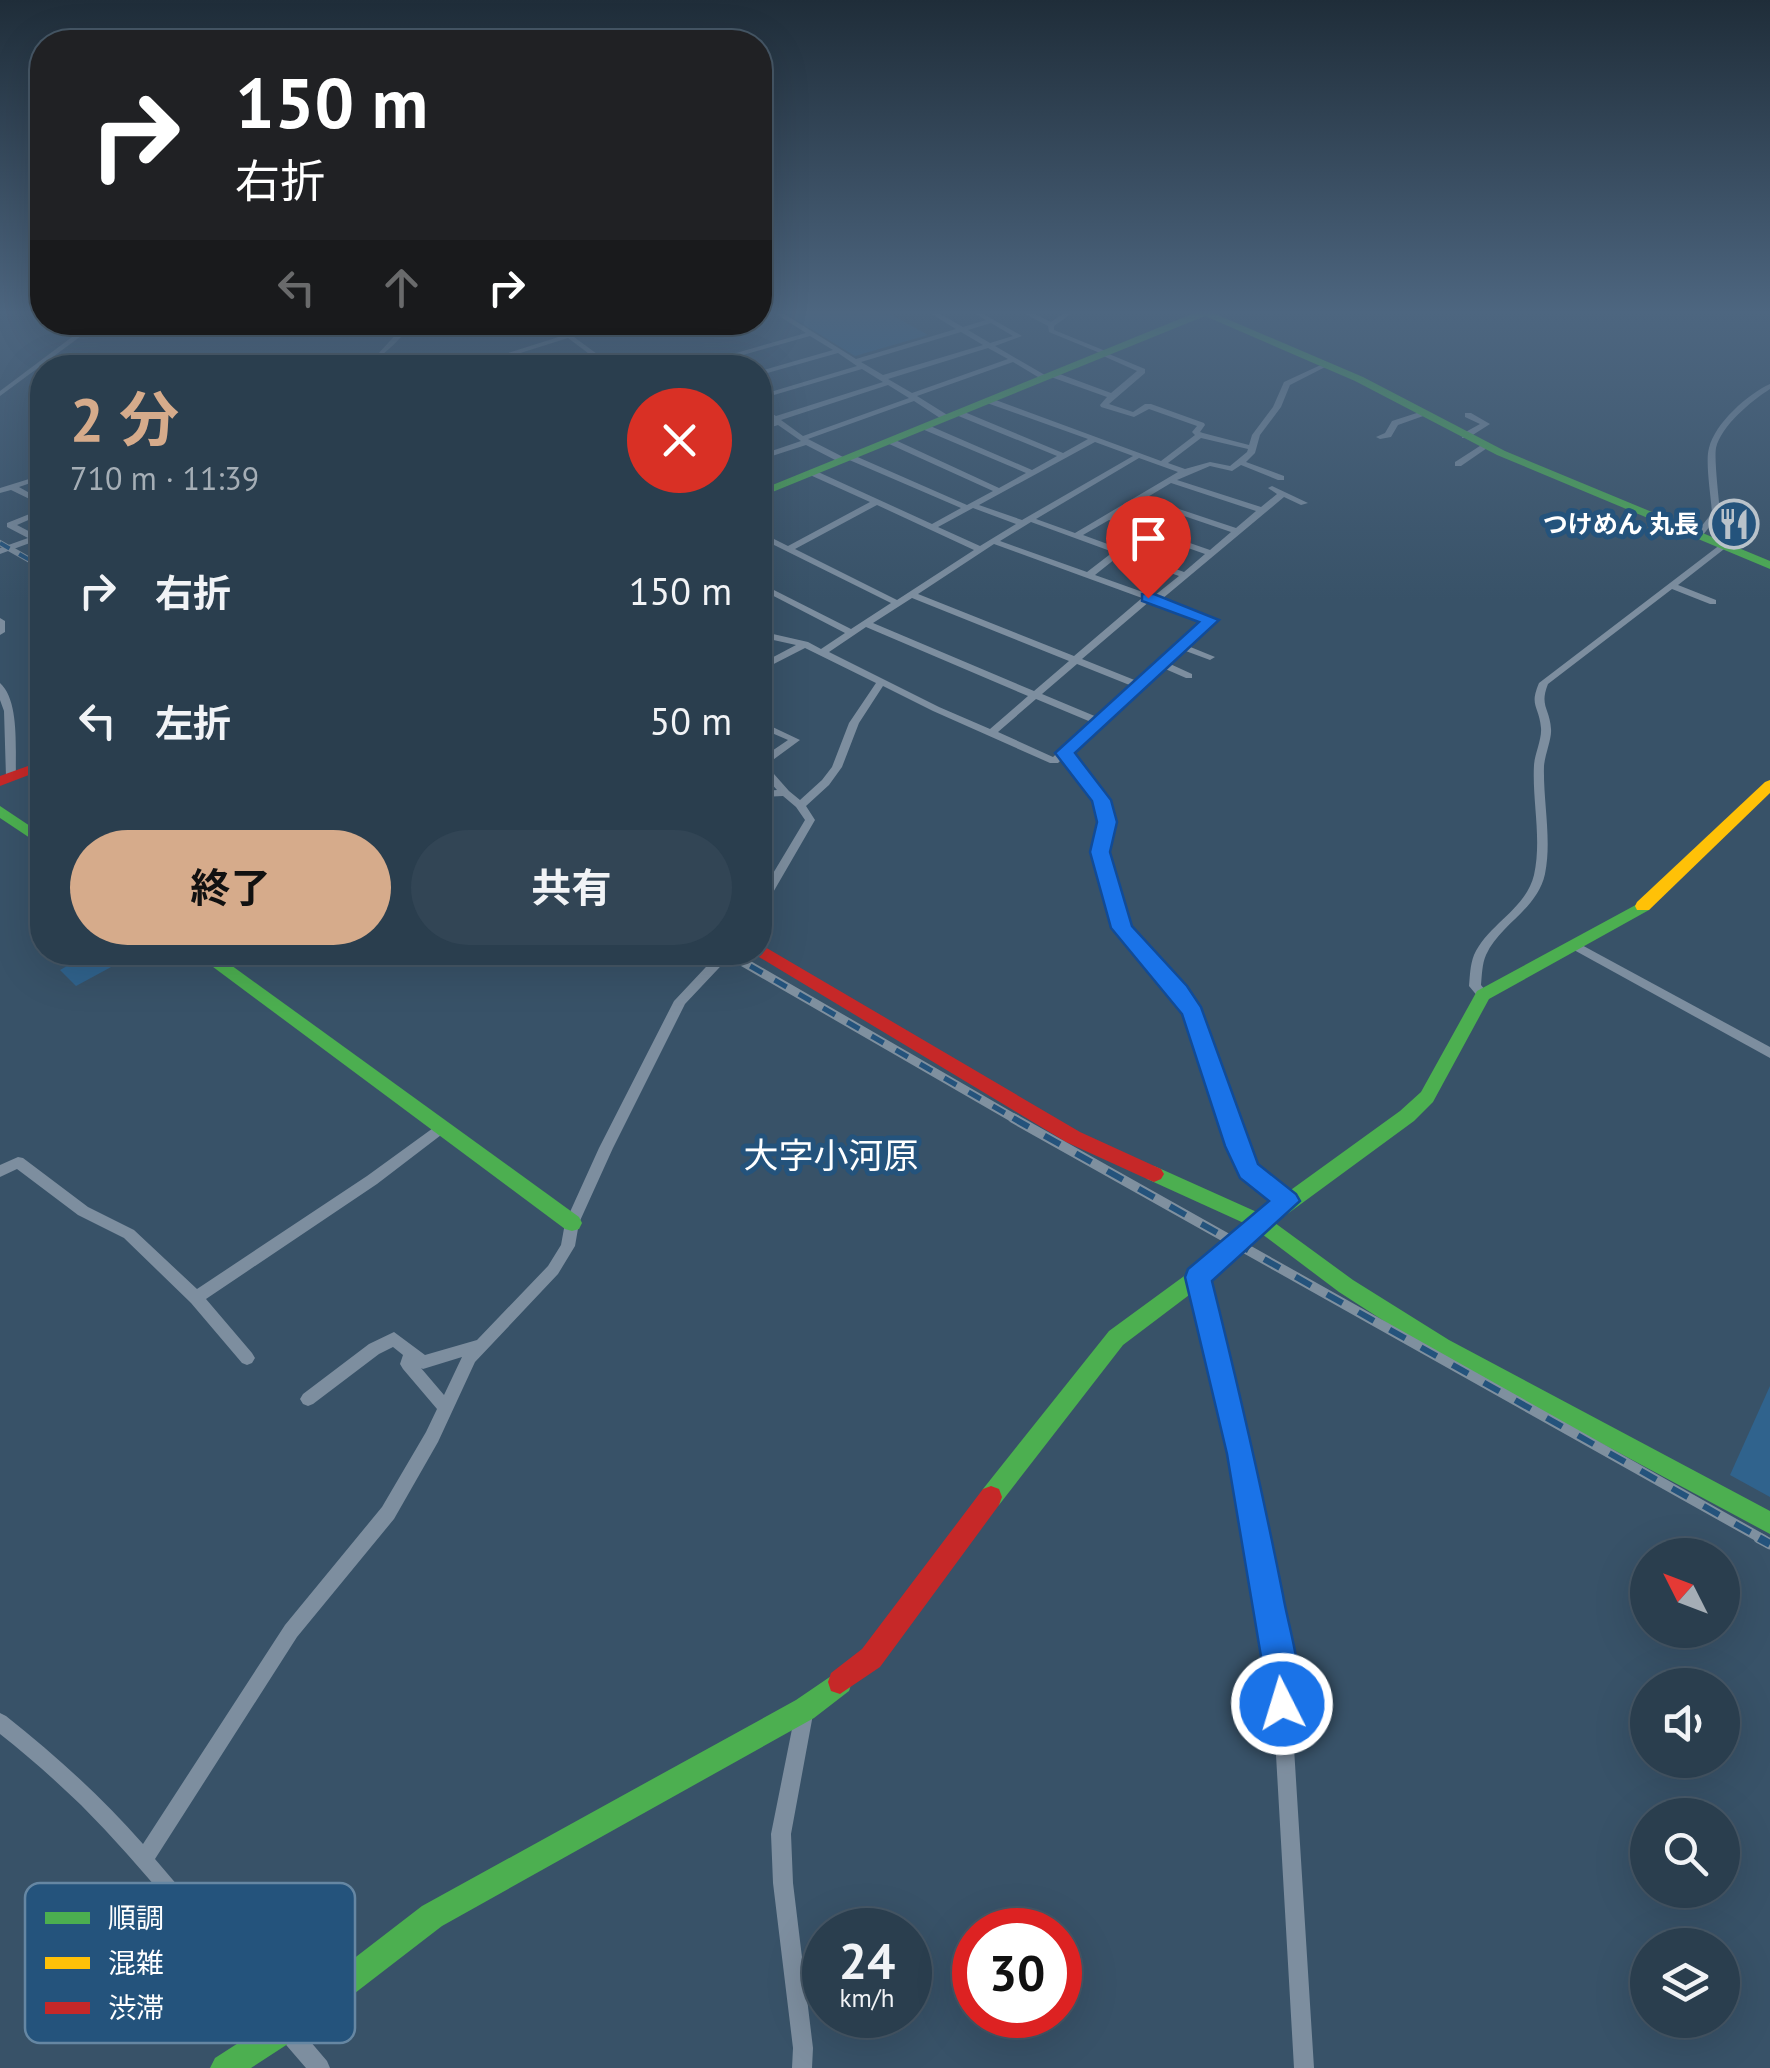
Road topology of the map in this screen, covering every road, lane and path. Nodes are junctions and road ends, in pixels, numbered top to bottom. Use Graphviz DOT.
graph roads {
  1 [pos="816,407"];
  2 [pos="889,407"];
  3 [pos="934,407"];
  4 [pos="975,407"];
  5 [pos="1005,407"];
  6 [pos="1104,407"];
  7 [pos="1147,407"];
  8 [pos="1149,407"];
  9 [pos="1275,407"];
  10 [pos="1409,407"];
  11 [pos="1741,407"];
  12 [pos="1422,413"];
  13 [pos="953,415"];
  14 [pos="1468,415"];
  15 [pos="772,417"];
  16 [pos="778,421"];
  17 [pos="772,424"];
  18 [pos="925,426"];
  19 [pos="1200,435"];
  20 [pos="1465,436"];
  21 [pos="1095,439"];
  22 [pos="805,440"];
  23 [pos="1402,440"];
  24 [pos="890,441"];
  25 [pos="1486,446"];
  26 [pos="1252,448"];
  27 [pos="772,453"];
  28 [pos="1140,455"];
  29 [pos="1063,456"];
  30 [pos="846,459"];
  31 [pos="1163,463"];
  32 [pos="1242,463"];
  33 [pos="1458,464"];
  34 [pos="813,472"];
  35 [pos="1033,472"];
  36 [pos="1185,472"];
  37 [pos="1282,478"];
  38 [pos="1170,480"];
  39 [pos="30,481"];
  40 [pos="12,488"];
  41 [pos="1272,488"];
  42 [pos="772,489"];
  43 [pos="1000,490"];
  44 [pos="0,491"];
  45 [pos="1283,493"];
  46 [pos="1140,498"];
  47 [pos="30,499"];
  48 [pos="876,502"];
  49 [pos="1304,503"];
  50 [pos="970,507"];
  51 [pos="1261,510"];
  52 [pos="30,514"];
  53 [pos="1108,516"];
  54 [pos="1025,521"];
  55 [pos="932,527"];
  56 [pos="1237,531"];
  57 [pos="30,533"];
  58 [pos="1700,533"];
  59 [pos="1076,536"];
  60 [pos="30,539"];
  61 [pos="772,541"];
  62 [pos="993,541"];
  63 [pos="1725,544"];
  64 [pos="789,549"];
  65 [pos="980,549"];
  66 [pos="0,551"];
  67 [pos="1119,551"];
  68 [pos="1211,553"];
  69 [pos="1770,565"];
  70 [pos="1185,575"];
  71 [pos="1088,576"];
  72 [pos="1672,586"];
  73 [pos="772,592"];
  74 [pos="912,594"];
  75 [pos="1152,599"];
  76 [pos="1714,602"];
  77 [pos="897,604"];
  78 [pos="0,622"];
  79 [pos="866,624"];
  80 [pos="0,632"];
  81 [pos="852,633"];
  82 [pos="772,637"];
  83 [pos="805,644"];
  84 [pos="1183,646"];
  85 [pos="821,653"];
  86 [pos="1210,657"];
  87 [pos="1076,660"];
  88 [pos="772,662"];
  89 [pos="1164,666"];
  90 [pos="1190,676"];
  91 [pos="881,682"];
  92 [pos="0,686"];
  93 [pos="1140,686"];
  94 [pos="1035,695"];
  95 [pos="1099,722"];
  96 [pos="772,729"];
  97 [pos="990,733"];
  98 [pos="1064,753"];
  99 [pos="4,754"];
  100 [pos="772,756"];
  101 [pos="30,770"];
  102 [pos="772,778"];
  103 [pos="6,779"];
  104 [pos="1770,785"];
  105 [pos="784,793"];
  106 [pos="772,794"];
  107 [pos="800,805"];
  108 [pos="0,811"];
  109 [pos="30,832"];
  110 [pos="772,886"];
  111 [pos="1578,947"];
  112 [pos="772,957"];
  113 [pos="224,965"];
  114 [pos="715,965"];
  115 [pos="1483,995"];
  116 [pos="1770,1053"];
  117 [pos="440,1128"];
  118 [pos="0,1171"];
  119 [pos="1287,1201"];
  120 [pos="1260,1222"];
  121 [pos="572,1223"];
  122 [pos="1198,1277"];
  123 [pos="196,1298"];
  124 [pos="480,1346"];
  125 [pos="410,1354"];
  126 [pos="247,1358"];
  127 [pos="308,1399"];
  128 [pos="446,1408"];
  129 [pos="1770,1524"];
  130 [pos="805,1709"];
  131 [pos="0,1722"];
  132 [pos="144,1859"];
  133 [pos="164,1883"];
  134 [pos="355,1975"];
  135 [pos="264,2043"];
  136 [pos="296,2043"];
  137 [pos="226,2068"];
  138 [pos="320,2068"];
  139 [pos="802,2068"];
  140 [pos="1304,2068"];
  1 -- 16 [label="street"];
  2 -- 22 [label="street"];
  3 -- 13 [label="street"];
  4 -- 13 [label="main road"];
  5 -- 21 [label="street"];
  6 -- 7 [label="street"];
  8 -- 19 [label="street"];
  9 -- 26 [label="street"];
  10 -- 12 [label="main road"];
  11 -- 58 [label="street"];
  12 -- 20 [label="main road"];
  12 -- 23 [label="street"];
  13 -- 18 [label="main road"];
  13 -- 29 [label="street"];
  14 -- 20 [label="street"];
  15 -- 16 [label="street"];
  16 -- 17 [label="street"];
  16 -- 22 [label="street"];
  18 -- 24 [label="main road"];
  18 -- 35 [label="street"];
  19 -- 26 [label="street"];
  19 -- 31 [label="street"];
  20 -- 25 [label="main road"];
  21 -- 28 [label="street"];
  21 -- 29 [label="street"];
  22 -- 27 [label="street"];
  22 -- 30 [label="street"];
  24 -- 30 [label="main road"];
  24 -- 43 [label="street"];
  25 -- 33 [label="street"];
  25 -- 58 [label="main road"];
  26 -- 32 [label="street"];
  28 -- 31 [label="street"];
  28 -- 54 [label="street"];
  29 -- 35 [label="street"];
  30 -- 34 [label="main road"];
  30 -- 50 [label="street"];
  31 -- 36 [label="street"];
  32 -- 36 [label="street"];
  32 -- 37 [label="street"];
  34 -- 42 [label="main road"];
  34 -- 48 [label="street"];
  35 -- 43 [label="street"];
  36 -- 38 [label="street"];
  38 -- 46 [label="street"];
  38 -- 51 [label="street"];
  39 -- 40 [label="street"];
  40 -- 44 [label="street"];
  40 -- 47 [label="street"];
  41 -- 45 [label="street"];
  43 -- 50 [label="street"];
  45 -- 49 [label="street"];
  45 -- 51 [label="street"];
  46 -- 53 [label="street"];
  46 -- 56 [label="street"];
  48 -- 55 [label="street"];
  48 -- 64 [label="street"];
  50 -- 54 [label="street"];
  50 -- 55 [label="street"];
  51 -- 56 [label="street"];
  52 -- 57 [label="street"];
  53 -- 59 [label="street"];
  53 -- 68 [label="street"];
  54 -- 59 [label="street"];
  54 -- 62 [label="street"];
  55 -- 65 [label="street"];
  56 -- 68 [label="street"];
  58 -- 63 [label="main road"];
  59 -- 67 [label="street"];
  60 -- 66 [label="street"];
  61 -- 64 [label="street"];
  62 -- 65 [label="street"];
  62 -- 71 [label="street"];
  63 -- 69 [label="main road"];
  63 -- 72 [label="street"];
  64 -- 77 [label="street"];
  65 -- 74 [label="street"];
  67 -- 70 [label="street"];
  67 -- 71 [label="street"];
  68 -- 70 [label="street"];
  70 -- 75 [label="street"];
  71 -- 75 [label="street"];
  72 -- 76 [label="street"];
  72 -- 115 [label="street"];
  73 -- 81 [label="street"];
  74 -- 77 [label="street"];
  74 -- 87 [label="street"];
  75 -- 84 [label="street"];
  75 -- 87 [label="street"];
  77 -- 79 [label="street"];
  78 -- 80 [label="street"];
  79 -- 81 [label="street"];
  79 -- 94 [label="street"];
  81 -- 85 [label="street"];
  82 -- 83 [label="street"];
  83 -- 85 [label="street"];
  83 -- 88 [label="street"];
  84 -- 86 [label="street"];
  84 -- 89 [label="street"];
  85 -- 91 [label="street"];
  87 -- 93 [label="street"];
  87 -- 94 [label="street"];
  89 -- 90 [label="street"];
  89 -- 93 [label="street"];
  91 -- 97 [label="street"];
  91 -- 107 [label="street"];
  92 -- 99 [label="street"];
  93 -- 95 [label="street"];
  94 -- 95 [label="street"];
  94 -- 97 [label="street"];
  95 -- 98 [label="street"];
  96 -- 100 [label="street"];
  97 -- 98 [label="street"];
  98 -- 119 [label="street"];
  99 -- 103 [label="street"];
  101 -- 103 [label="main road"];
  102 -- 105 [label="street"];
  104 -- 111 [label="main road"];
  105 -- 106 [label="street"];
  105 -- 107 [label="street"];
  107 -- 110 [label="street"];
  108 -- 109 [label="main road"];
  111 -- 115 [label="main road"];
  111 -- 116 [label="street"];
  112 -- 120 [label="main road"];
  113 -- 117 [label="main road"];
  114 -- 121 [label="street"];
  115 -- 119 [label="main road"];
  117 -- 121 [label="main road"];
  117 -- 123 [label="street"];
  118 -- 123 [label="street"];
  119 -- 120 [label="main road"];
  120 -- 122 [label="main road"];
  120 -- 129 [label="main road"];
  121 -- 124 [label="street"];
  122 -- 130 [label="main road"];
  122 -- 140 [label="street"];
  123 -- 126 [label="street"];
  124 -- 125 [label="street"];
  124 -- 128 [label="street"];
  125 -- 127 [label="street"];
  125 -- 128 [label="street"];
  128 -- 132 [label="street"];
  130 -- 134 [label="main road"];
  130 -- 139 [label="street"];
  131 -- 132 [label="street"];
  132 -- 133 [label="street"];
  135 -- 137 [label="main road"];
  136 -- 138 [label="street"];
}
